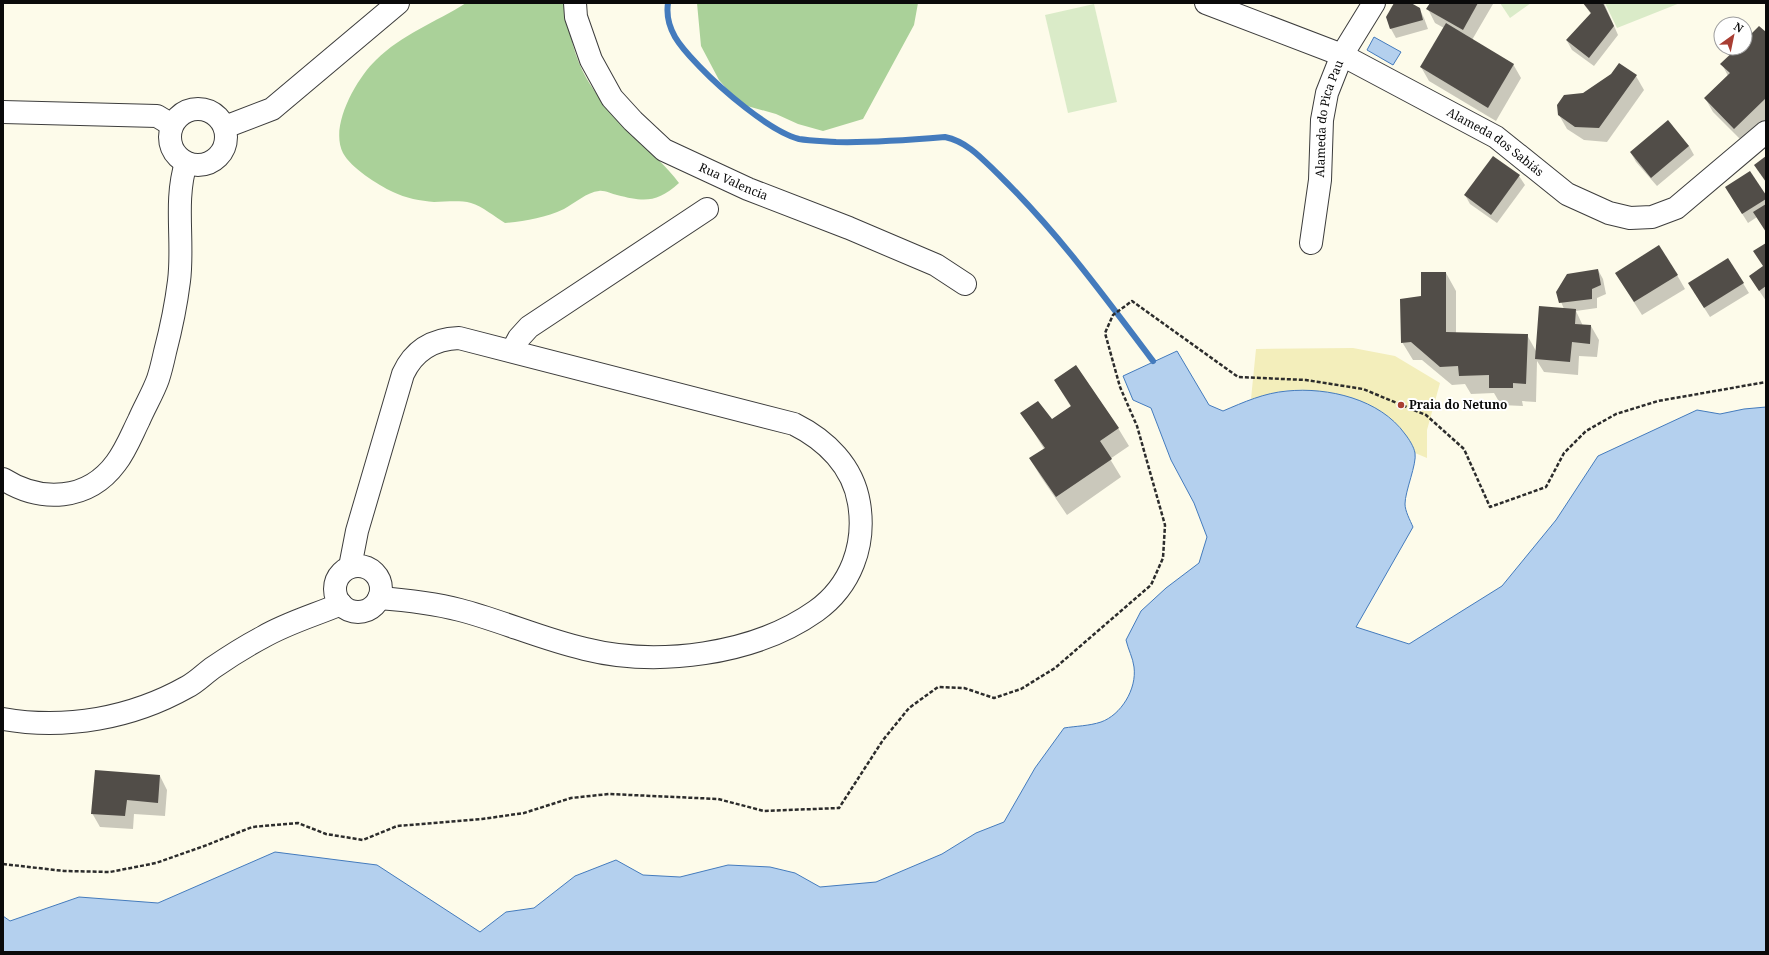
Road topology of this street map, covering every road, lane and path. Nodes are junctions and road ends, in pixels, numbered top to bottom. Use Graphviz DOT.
graph roads {
  1 [pos="398,3"];
  2 [pos="575,3"];
  3 [pos="1206,3"];
  4 [pos="1374,3"];
  5 [pos="1342,55"];
  6 [pos="3,112"];
  7 [pos="172,125"];
  8 [pos="225,127"];
  9 [pos="1766,132"];
  10 [pos="186,163"];
  11 [pos="707,209"];
  12 [pos="1311,243"];
  13 [pos="965,284"];
  14 [pos="512,351"];
  15 [pos="1766,382"];
  16 [pos="3,479"];
  17 [pos="350,567"];
  18 [pos="379,598"];
  19 [pos="341,604"];
  20 [pos="3,719"];
  21 [pos="3,864"];
  1 -- 8 [label="street"];
  2 -- 13 [label="street, Rua Valencia"];
  3 -- 5 [label="street, Alameda dos Sabiás"];
  4 -- 5 [label="street, Alameda do Pica Pau"];
  5 -- 9 [label="street, Alameda dos Sabiás"];
  5 -- 12 [label="street, Alameda do Pica Pau"];
  6 -- 7 [label="street"];
  7 -- 8 [label="street"];
  7 -- 10 [label="street"];
  8 -- 10 [label="street"];
  10 -- 16 [label="street"];
  11 -- 14 [label="street"];
  14 -- 17 [label="street"];
  14 -- 18 [label="street"];
  15 -- 21 [label="path"];
  17 -- 18 [label="street"];
  17 -- 19 [label="street"];
  18 -- 19 [label="street"];
  19 -- 20 [label="street"];
}
